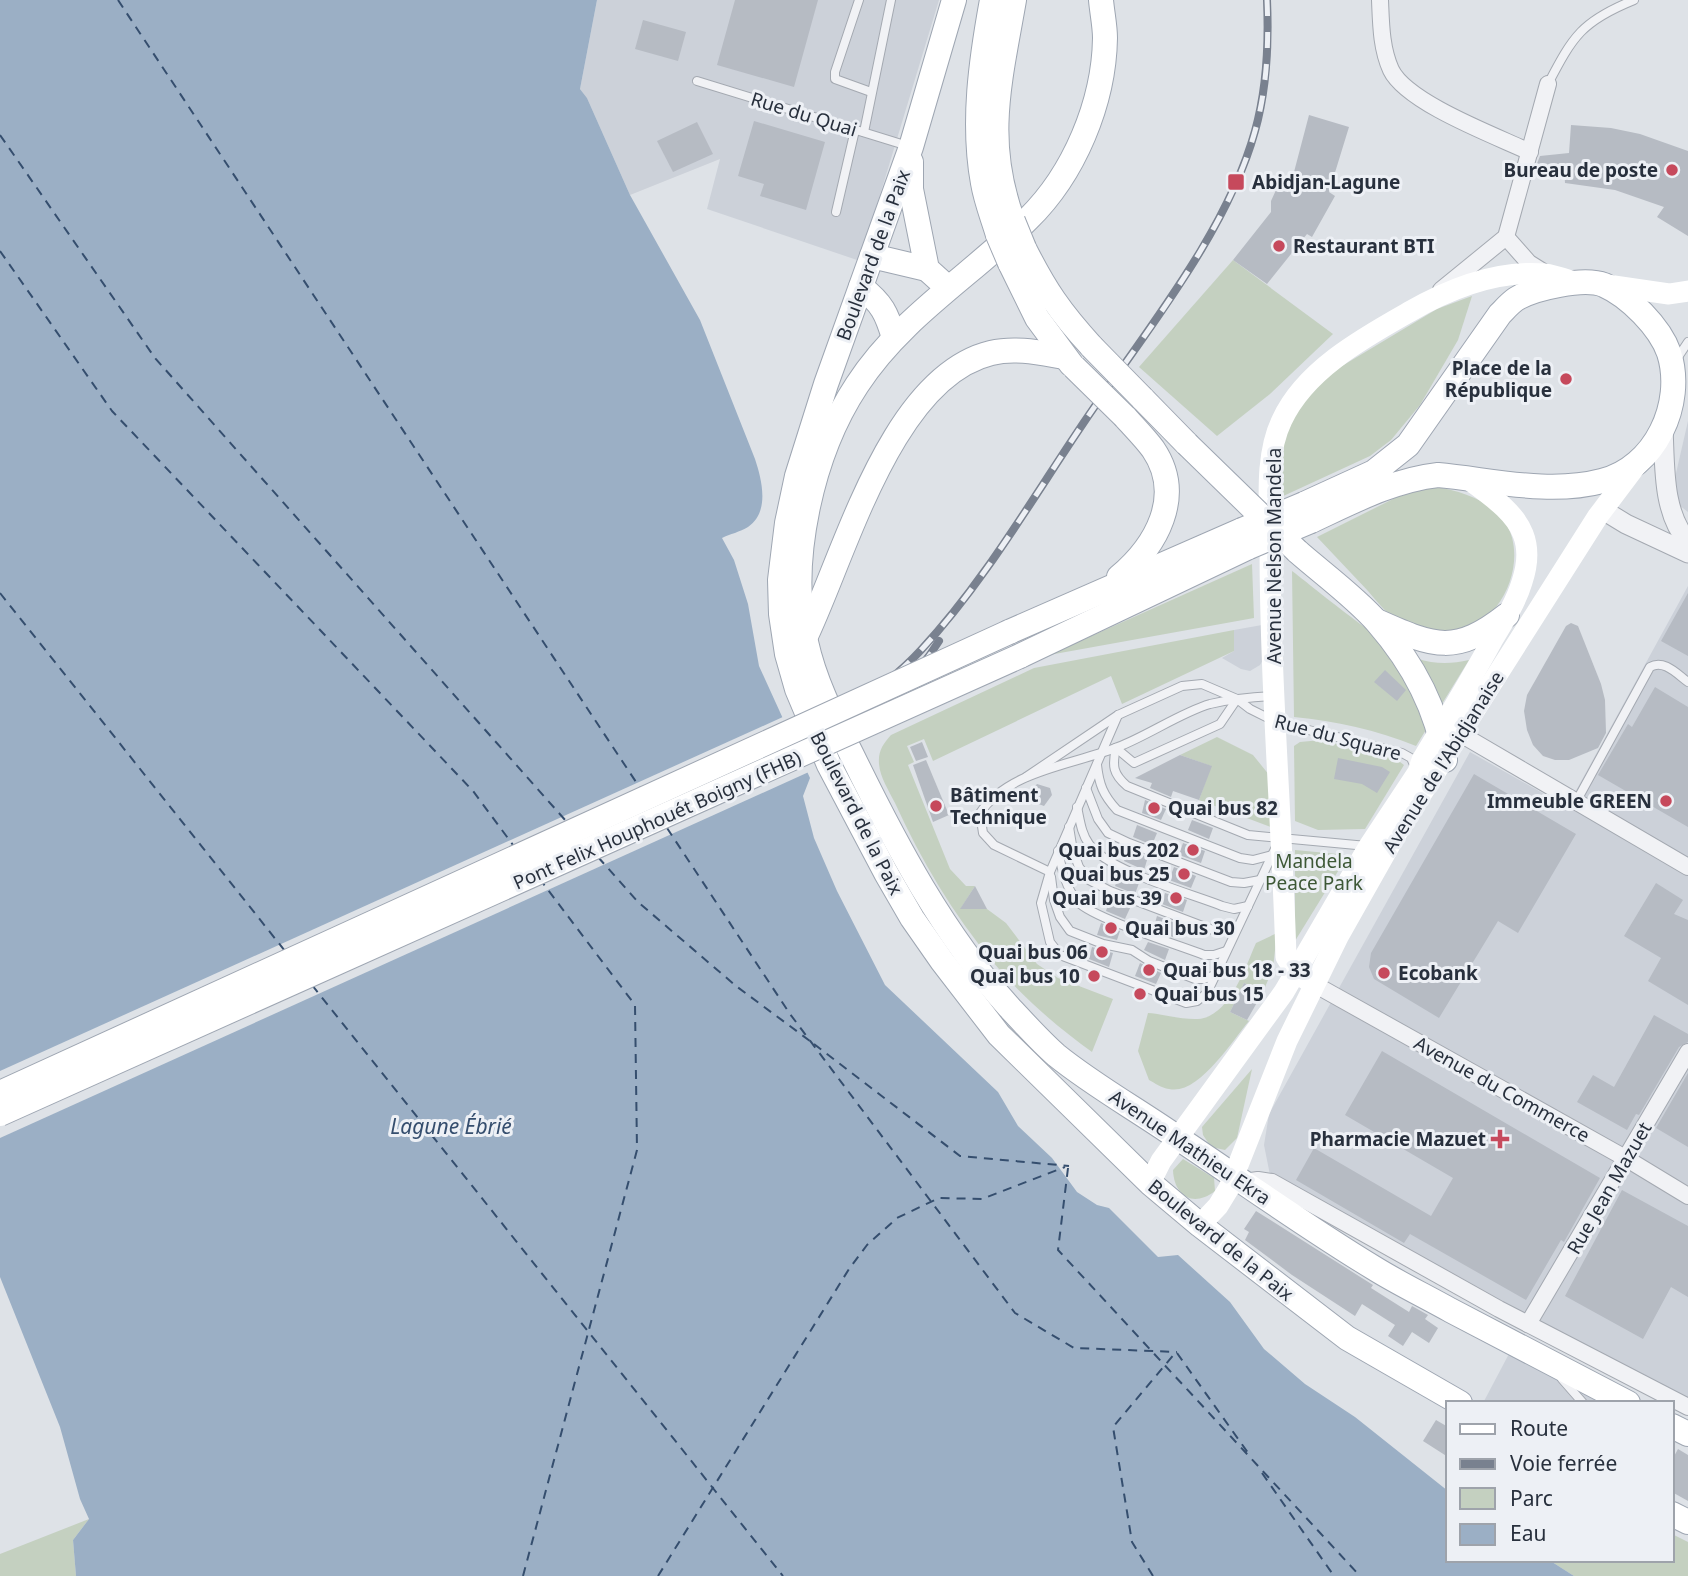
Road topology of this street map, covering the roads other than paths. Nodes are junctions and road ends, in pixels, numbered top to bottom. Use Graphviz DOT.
graph roads {
  1 [pos="859,0"];
  2 [pos="891,0"];
  3 [pos="954,0"];
  4 [pos="992,0"];
  5 [pos="1014,0"];
  6 [pos="1101,0"];
  7 [pos="1380,0"];
  8 [pos="1634,0"];
  9 [pos="697,81"];
  10 [pos="1548,84"];
  11 [pos="871,92"];
  12 [pos="859,131"];
  13 [pos="911,147"];
  14 [pos="1530,152"];
  15 [pos="836,212"];
  16 [pos="1005,228"];
  17 [pos="1506,237"];
  18 [pos="1017,255"];
  19 [pos="872,256"];
  20 [pos="927,269"];
  21 [pos="1547,274"];
  22 [pos="1576,283"];
  23 [pos="1604,285"];
  24 [pos="861,287"];
  25 [pos="948,288"];
  26 [pos="1688,291"];
  27 [pos="1421,305"];
  28 [pos="894,338"];
  29 [pos="1688,342"];
  30 [pos="1070,362"];
  31 [pos="1680,377"];
  32 [pos="1666,421"];
  33 [pos="1638,463"];
  34 [pos="1467,478"];
  35 [pos="1603,510"];
  36 [pos="1308,512"];
  37 [pos="1245,539"];
  38 [pos="1688,542"];
  39 [pos="1688,553"];
  40 [pos="1102,591"];
  41 [pos="1507,615"];
  42 [pos="1376,621"];
  43 [pos="804,638"];
  44 [pos="1688,682"];
  45 [pos="1275,696"];
  46 [pos="1237,699"];
  47 [pos="1118,715"];
  48 [pos="1276,722"];
  49 [pos="1448,729"];
  50 [pos="1116,748"];
  51 [pos="1102,751"];
  52 [pos="1445,760"];
  53 [pos="1097,765"];
  54 [pos="860,772"];
  55 [pos="1026,777"];
  56 [pos="1422,780"];
  57 [pos="1086,788"];
  58 [pos="1576,802"];
  59 [pos="1077,807"];
  60 [pos="1069,827"];
  61 [pos="1277,846"];
  62 [pos="1058,851"];
  63 [pos="1376,851"];
  64 [pos="1688,867"];
  65 [pos="1050,872"];
  66 [pos="1260,880"];
  67 [pos="1248,906"];
  68 [pos="1238,926"];
  69 [pos="1227,951"];
  70 [pos="1296,973"];
  71 [pos="1215,975"];
  72 [pos="1314,984"];
  73 [pos="1688,1052"];
  74 [pos="0,1093"];
  75 [pos="0,1114"];
  76 [pos="1178,1137"];
  77 [pos="1626,1159"];
  78 [pos="1239,1180"];
  79 [pos="1150,1183"];
  80 [pos="1688,1196"];
  81 [pos="1200,1225"];
  82 [pos="1493,1319"];
  83 [pos="1528,1324"];
  84 [pos="1543,1359"];
  85 [pos="1457,1401"];
  86 [pos="1581,1401"];
  87 [pos="1624,1401"];
  88 [pos="1688,1407"];
  1 -- 11 [label="lane"];
  2 -- 11 [label="lane"];
  3 -- 13 [label="main road, Boulevard de la Paix"];
  4 -- 16 [label="main road"];
  5 -- 16 [label="main road"];
  6 -- 25 [label="main road, Boulevard de la Paix"];
  7 -- 14 [label="street"];
  8 -- 10 [label="lane"];
  9 -- 12 [label="lane, Rue du Quai"];
  10 -- 14 [label="street"];
  11 -- 12 [label="lane"];
  12 -- 13 [label="lane, Rue du Quai"];
  12 -- 15 [label="lane"];
  13 -- 19 [label="main road, Boulevard de la Paix"];
  13 -- 20 [label="main road"];
  14 -- 17 [label="street"];
  16 -- 18 [label="main road, bridge"];
  17 -- 21 [label="street"];
  17 -- 27 [label="street"];
  18 -- 30 [label="main road"];
  18 -- 42 [label="main road, bridge"];
  19 -- 20 [label="main road"];
  19 -- 24 [label="main road, Boulevard de la Paix"];
  20 -- 25 [label="main road"];
  21 -- 22 [label="main road, Avenue Nelson Mandela"];
  21 -- 27 [label="main road, Avenue Nelson Mandela"];
  22 -- 23 [label="main road"];
  22 -- 36 [label="main road"];
  23 -- 26 [label="main road"];
  23 -- 31 [label="main road"];
  24 -- 28 [label="main road"];
  24 -- 79 [label="main road, Boulevard de la Paix"];
  25 -- 28 [label="main road, Boulevard de la Paix"];
  27 -- 45 [label="main road, Avenue Nelson Mandela"];
  28 -- 43 [label="main road, Boulevard de la Paix"];
  29 -- 31 [label="lane"];
  30 -- 40 [label="main road, bridge"];
  30 -- 43 [label="main road"];
  31 -- 32 [label="main road"];
  32 -- 33 [label="main road"];
  32 -- 38 [label="street"];
  33 -- 34 [label="main road"];
  33 -- 35 [label="main road, Avenue de l'Abidjanaise"];
  34 -- 36 [label="main road"];
  34 -- 41 [label="main road, Avenue de l'Abidjanaise"];
  35 -- 39 [label="street"];
  35 -- 49 [label="main road, Avenue de l'Abidjanaise"];
  36 -- 37 [label="main road, Pont Felix Houphouét Boigny (FHB), bridge"];
  37 -- 40 [label="main road, Pont Felix Houphouét Boigny (FHB)"];
  37 -- 75 [label="main road, Pont Felix Houphouét Boigny (FHB), bridge"];
  40 -- 74 [label="main road, Pont Felix Houphouét Boigny (FHB), bridge"];
  41 -- 42 [label="main road"];
  41 -- 49 [label="main road, Avenue de l'Abidjanaise"];
  42 -- 49 [label="main road"];
  43 -- 54 [label="main road, Boulevard de la Paix"];
  44 -- 58 [label="lane"];
  45 -- 46 [label="lane"];
  45 -- 48 [label="main road, Avenue Nelson Mandela"];
  46 -- 47 [label="lane, Rue du Square"];
  46 -- 48 [label="lane, Rue du Square"];
  46 -- 50 [label="lane"];
  46 -- 50 [label="lane"];
  47 -- 51 [label="lane"];
  47 -- 55 [label="lane, Rue du Square"];
  48 -- 56 [label="lane, Rue du Square"];
  48 -- 61 [label="main road, Avenue Nelson Mandela"];
  49 -- 52 [label="main road"];
  49 -- 56 [label="main road, Avenue de l'Abidjanaise"];
  49 -- 58 [label="street"];
  50 -- 51 [label="lane"];
  50 -- 53 [label="lane"];
  50 -- 61 [label="lane"];
  51 -- 53 [label="lane"];
  51 -- 55 [label="lane"];
  52 -- 56 [label="main road, Avenue de l'Abidjanaise"];
  53 -- 57 [label="lane"];
  53 -- 61 [label="lane"];
  54 -- 76 [label="main road, Avenue Mathieu Ekra"];
  55 -- 65 [label="lane"];
  56 -- 63 [label="main road, Avenue de l'Abidjanaise"];
  57 -- 59 [label="lane"];
  57 -- 66 [label="lane"];
  58 -- 64 [label="street"];
  59 -- 60 [label="lane"];
  59 -- 67 [label="lane"];
  60 -- 62 [label="lane"];
  60 -- 68 [label="lane"];
  61 -- 63 [label="lane"];
  61 -- 66 [label="lane"];
  61 -- 70 [label="main road, Avenue Nelson Mandela"];
  62 -- 65 [label="lane"];
  62 -- 69 [label="lane"];
  63 -- 70 [label="main road, Avenue de l'Abidjanaise"];
  63 -- 72 [label="main road, Avenue de l'Abidjanaise"];
  65 -- 71 [label="lane"];
  65 -- 71 [label="lane"];
  66 -- 67 [label="lane"];
  67 -- 68 [label="lane"];
  68 -- 69 [label="lane"];
  69 -- 71 [label="lane"];
  70 -- 72 [label="main road"];
  70 -- 76 [label="main road, Avenue de l'Abidjanaise"];
  72 -- 77 [label="street, Avenue du Commerce"];
  72 -- 78 [label="main road, Avenue de l'Abidjanaise"];
  73 -- 77 [label="street, Rue Jean Mazuet"];
  76 -- 78 [label="main road, Avenue Mathieu Ekra"];
  76 -- 79 [label="main road, Avenue de l'Abidjanaise"];
  77 -- 80 [label="street, Avenue du Commerce"];
  77 -- 83 [label="street, Rue Jean Mazuet"];
  78 -- 81 [label="main road, Avenue de l'Abidjanaise"];
  78 -- 82 [label="main road, Avenue Mathieu Ekra"];
  79 -- 81 [label="main road, Boulevard de la Paix"];
  81 -- 85 [label="main road, Boulevard de la Paix"];
  82 -- 83 [label="street"];
  82 -- 84 [label="main road, Avenue Mathieu Ekra"];
  83 -- 88 [label="street"];
  84 -- 86 [label="lane"];
  84 -- 87 [label="main road, Avenue Mathieu Ekra"];
}
